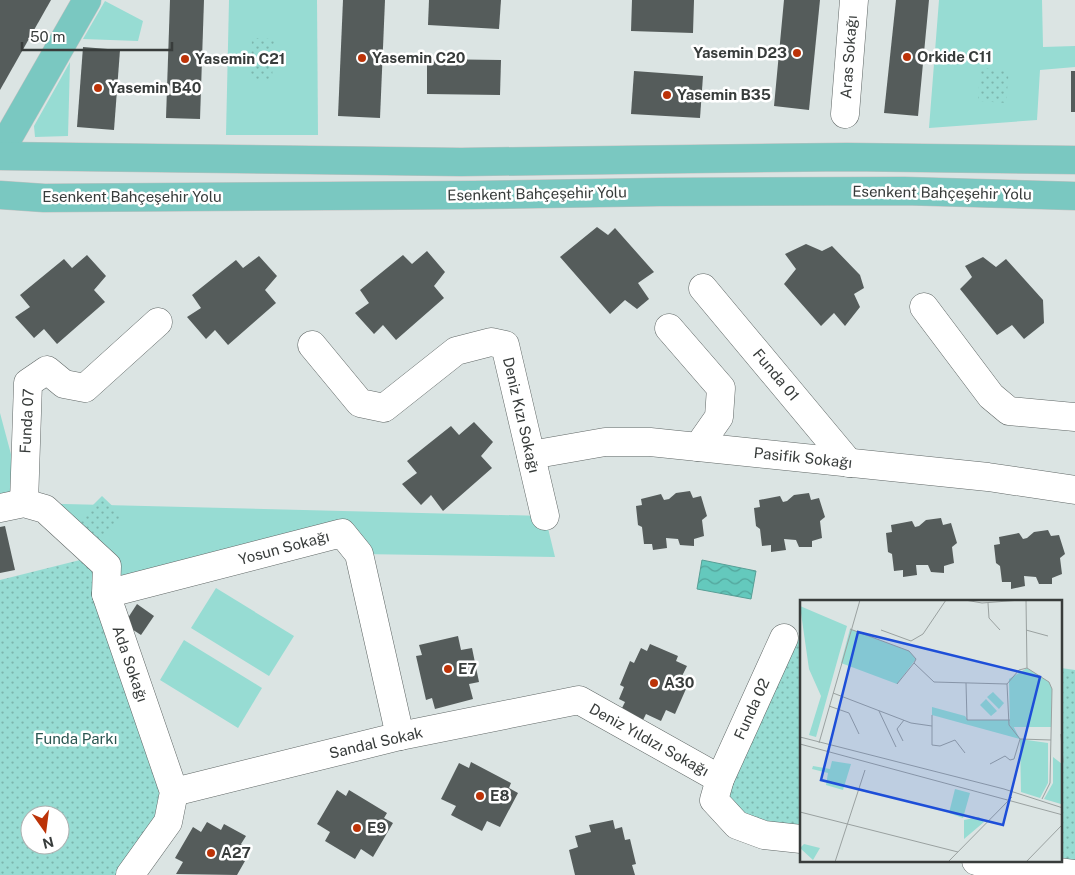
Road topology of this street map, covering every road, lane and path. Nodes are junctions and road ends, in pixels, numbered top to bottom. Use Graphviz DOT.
graph roads {
  1 [pos="86,0"];
  2 [pos="854,0"];
  3 [pos="845,114"];
  4 [pos="0,150"];
  5 [pos="0,156"];
  6 [pos="1075,160"];
  7 [pos="0,173"];
  8 [pos="0,195"];
  9 [pos="1075,196"];
  10 [pos="27,197"];
  11 [pos="703,288"];
  12 [pos="924,307"];
  13 [pos="158,322"];
  14 [pos="669,328"];
  15 [pos="312,345"];
  16 [pos="1075,416"];
  17 [pos="698,447"];
  18 [pos="531,455"];
  19 [pos="849,463"];
  20 [pos="1075,490"];
  21 [pos="12,506"];
  22 [pos="545,516"];
  23 [pos="106,594"];
  24 [pos="784,638"];
  25 [pos="579,700"];
  26 [pos="400,736"];
  27 [pos="720,779"];
  28 [pos="174,792"];
  29 [pos="800,839"];
  30 [pos="984,862"];
  31 [pos="1075,874"];
  32 [pos="130,875"];
  1 -- 4 [label="main road"];
  2 -- 3 [label="street, Aras Sokağı"];
  5 -- 6 [label="main road"];
  7 -- 10 [label="main road"];
  8 -- 10 [label="main road, Esenkent Bahçeşehir Yolu"];
  9 -- 10 [label="main road, Esenkent Bahçeşehir Yolu"];
  11 -- 19 [label="street, Funda 01"];
  12 -- 16 [label="street"];
  13 -- 21 [label="street, Funda 07"];
  14 -- 17 [label="street"];
  15 -- 18 [label="street, Deniz Kızı Sokağı"];
  17 -- 18 [label="street, Pasifik Sokağı"];
  17 -- 19 [label="street, Pasifik Sokağı"];
  18 -- 22 [label="street, Deniz Kızı Sokağı"];
  19 -- 20 [label="street, Pasifik Sokağı"];
  21 -- 23 [label="street, Ada Sokağı"];
  23 -- 26 [label="street, Yosun Sokağı"];
  23 -- 28 [label="street, Ada Sokağı"];
  24 -- 27 [label="street, Funda 02"];
  25 -- 26 [label="street, Sandal Sokak"];
  25 -- 27 [label="street, Deniz Yıldızı Sokağı"];
  26 -- 28 [label="street, Sandal Sokak"];
  27 -- 29 [label="street, Funda 02"];
  28 -- 32 [label="street"];
  30 -- 31 [label="street"];
}
